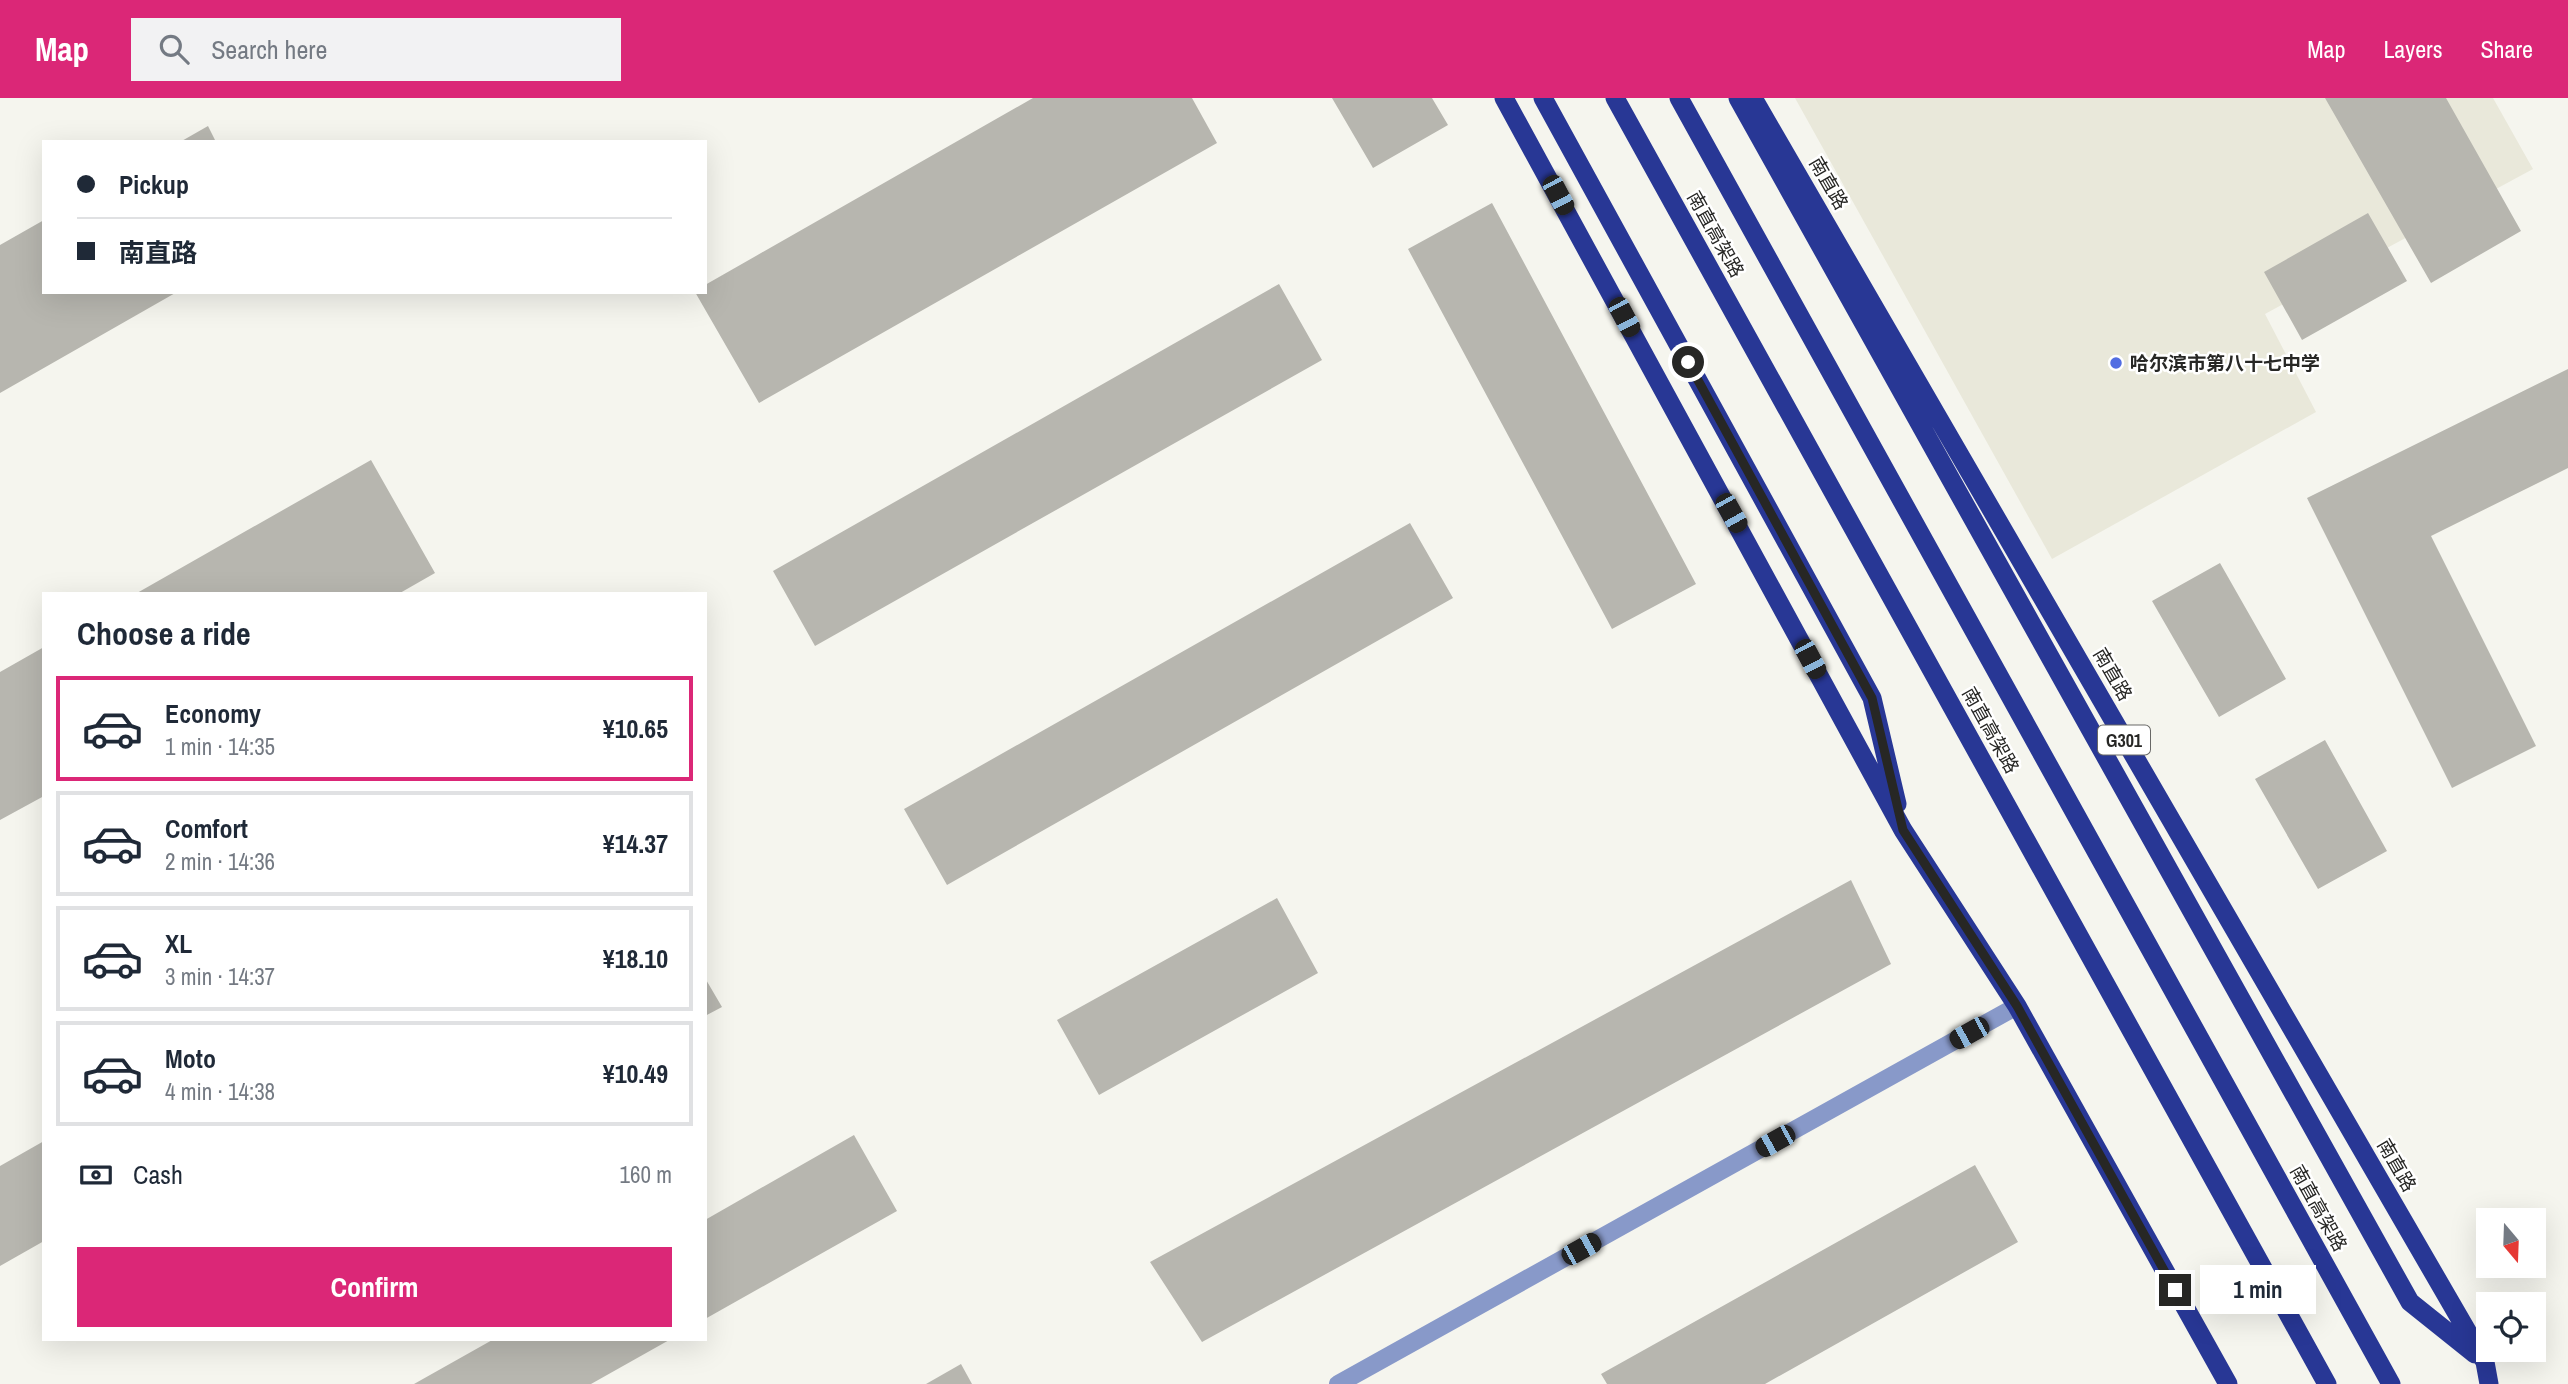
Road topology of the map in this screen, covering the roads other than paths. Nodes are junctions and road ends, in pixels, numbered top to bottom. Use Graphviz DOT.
graph roads {
  1 [pos="1504,98"];
  2 [pos="1543,98"];
  3 [pos="1615,98"];
  4 [pos="1679,98"];
  5 [pos="1738,98"];
  6 [pos="1753,98"];
  7 [pos="1903,830"];
  8 [pos="2017,1006"];
  9 [pos="2476,1346"];
  10 [pos="2476,1355"];
  11 [pos="2485,1362"];
  12 [pos="1338,1384"];
  13 [pos="2228,1384"];
  14 [pos="2327,1384"];
  15 [pos="2391,1384"];
  16 [pos="2489,1384"];
  1 -- 7 [label="highway"];
  2 -- 7 [label="highway"];
  3 -- 14 [label="highway, 南直高架路"];
  4 -- 15 [label="highway, 南直高架路"];
  5 -- 10 [label="highway"];
  6 -- 9 [label="highway, 南直路 / G301"];
  7 -- 8 [label="highway"];
  8 -- 12 [label="street"];
  8 -- 13 [label="highway"];
  11 -- 16 [label="highway, 南直路 / G301"];
}
